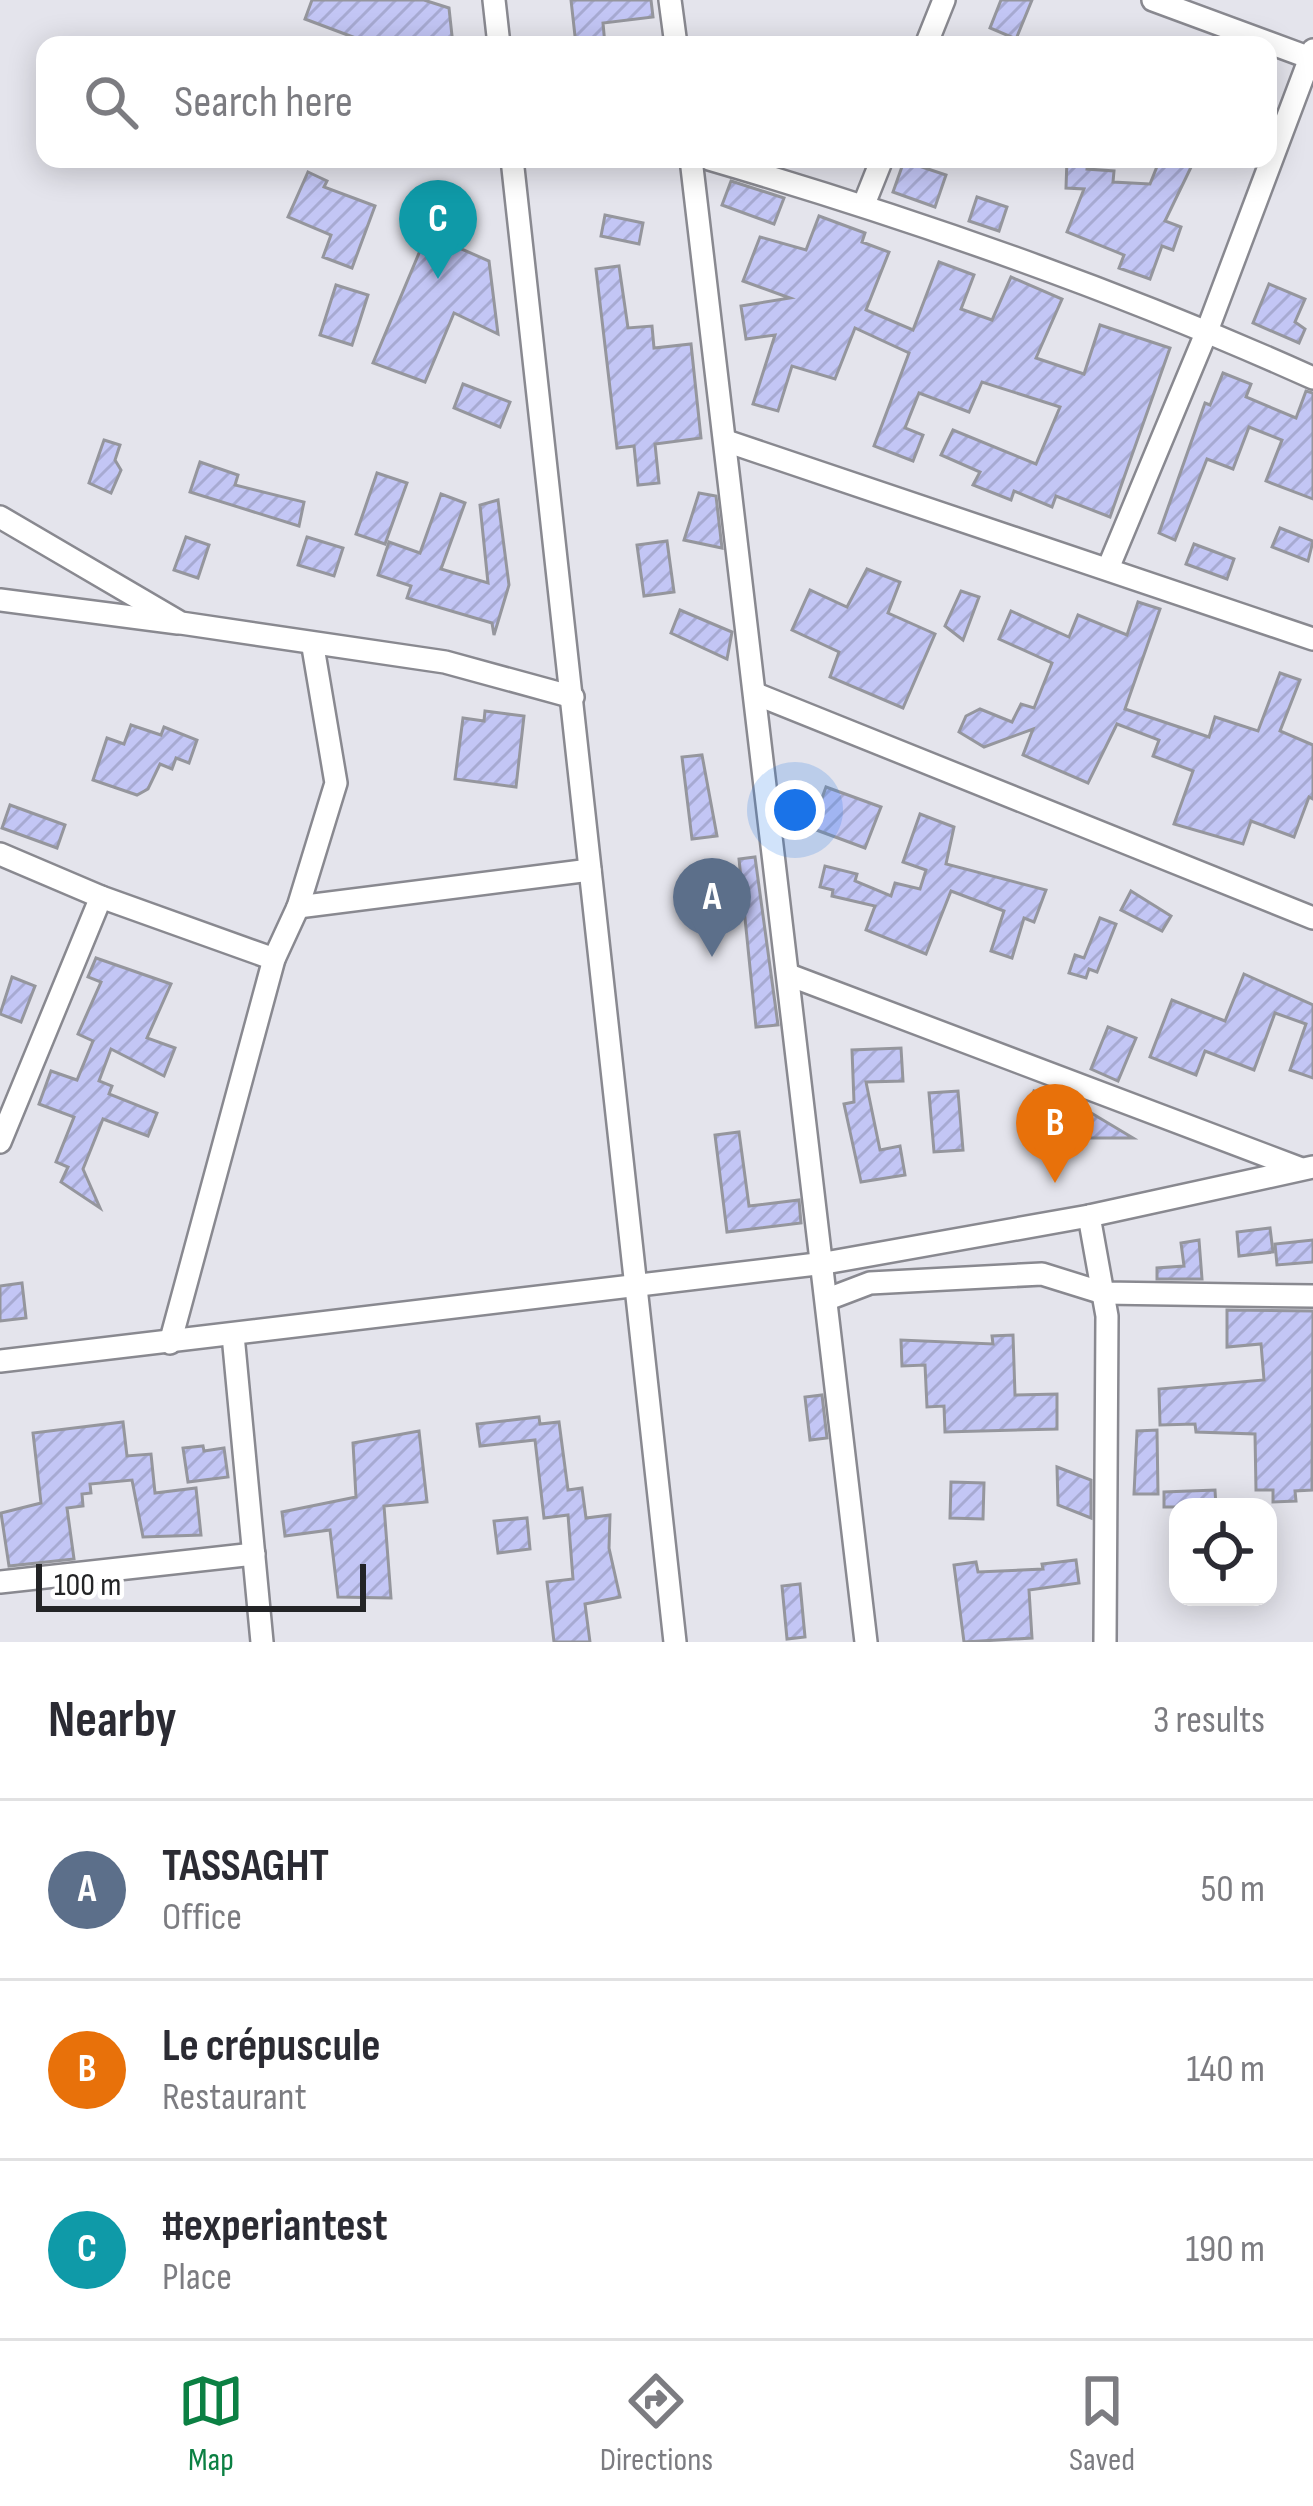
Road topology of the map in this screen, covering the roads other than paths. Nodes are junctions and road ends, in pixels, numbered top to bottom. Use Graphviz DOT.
graph roads {
  1 [pos="494,0"];
  2 [pos="670,0"];
  3 [pos="944,0"];
  4 [pos="1153,0"];
  5 [pos="498,36"];
  6 [pos="675,36"];
  7 [pos="930,36"];
  8 [pos="1255,36"];
  9 [pos="1277,44"];
  10 [pos="1312,56"];
  11 [pos="1277,148"];
  12 [pos="513,168"];
  13 [pos="692,168"];
  14 [pos="740,168"];
  15 [pos="878,168"];
  16 [pos="1269,168"];
  17 [pos="864,204"];
  18 [pos="1207,331"];
  19 [pos="1313,378"];
  20 [pos="726,441"];
  21 [pos="0,517"];
  22 [pos="1109,566"];
  23 [pos="0,600"];
  24 [pos="182,623"];
  25 [pos="1313,639"];
  26 [pos="313,646"];
  27 [pos="756,694"];
  28 [pos="573,697"];
  29 [pos="0,854"];
  30 [pos="590,870"];
  31 [pos="101,897"];
  32 [pos="298,907"];
  33 [pos="1313,918"];
  34 [pos="274,959"];
  35 [pos="789,975"];
  36 [pos="0,1142"];
  37 [pos="1307,1168"];
  38 [pos="1089,1216"];
  39 [pos="825,1262"];
  40 [pos="636,1284"];
  41 [pos="1103,1293"];
  42 [pos="1313,1296"];
  43 [pos="828,1299"];
  44 [pos="233,1335"];
  45 [pos="170,1343"];
  46 [pos="0,1361"];
  47 [pos="254,1554"];
  48 [pos="0,1582"];
  49 [pos="262,1642"];
  50 [pos="675,1642"];
  51 [pos="866,1642"];
  52 [pos="1105,1642"];
  1 -- 5 [label="street"];
  2 -- 6 [label="street"];
  3 -- 7 [label="street"];
  4 -- 8 [label="street"];
  9 -- 10 [label="street"];
  10 -- 11 [label="street"];
  12 -- 28 [label="street"];
  13 -- 20 [label="street"];
  14 -- 17 [label="street"];
  15 -- 17 [label="street"];
  16 -- 18 [label="street"];
  17 -- 18 [label="street"];
  18 -- 19 [label="street"];
  18 -- 22 [label="street"];
  20 -- 22 [label="street"];
  20 -- 27 [label="street"];
  21 -- 24 [label="street"];
  22 -- 25 [label="street"];
  23 -- 24 [label="street"];
  24 -- 26 [label="street"];
  26 -- 28 [label="street"];
  26 -- 32 [label="street"];
  27 -- 33 [label="street"];
  27 -- 35 [label="street"];
  28 -- 30 [label="street"];
  29 -- 31 [label="street"];
  30 -- 32 [label="street"];
  30 -- 40 [label="street"];
  31 -- 34 [label="street"];
  31 -- 36 [label="street"];
  32 -- 34 [label="street"];
  34 -- 45 [label="street"];
  35 -- 37 [label="street"];
  35 -- 39 [label="street"];
  37 -- 38 [label="street"];
  38 -- 39 [label="street"];
  38 -- 41 [label="street"];
  39 -- 40 [label="street"];
  39 -- 43 [label="street"];
  40 -- 44 [label="street"];
  40 -- 50 [label="street"];
  41 -- 42 [label="street"];
  41 -- 43 [label="street"];
  41 -- 52 [label="street"];
  43 -- 51 [label="street"];
  44 -- 45 [label="street"];
  44 -- 47 [label="street"];
  45 -- 46 [label="street"];
  47 -- 48 [label="street"];
  47 -- 49 [label="street"];
}
